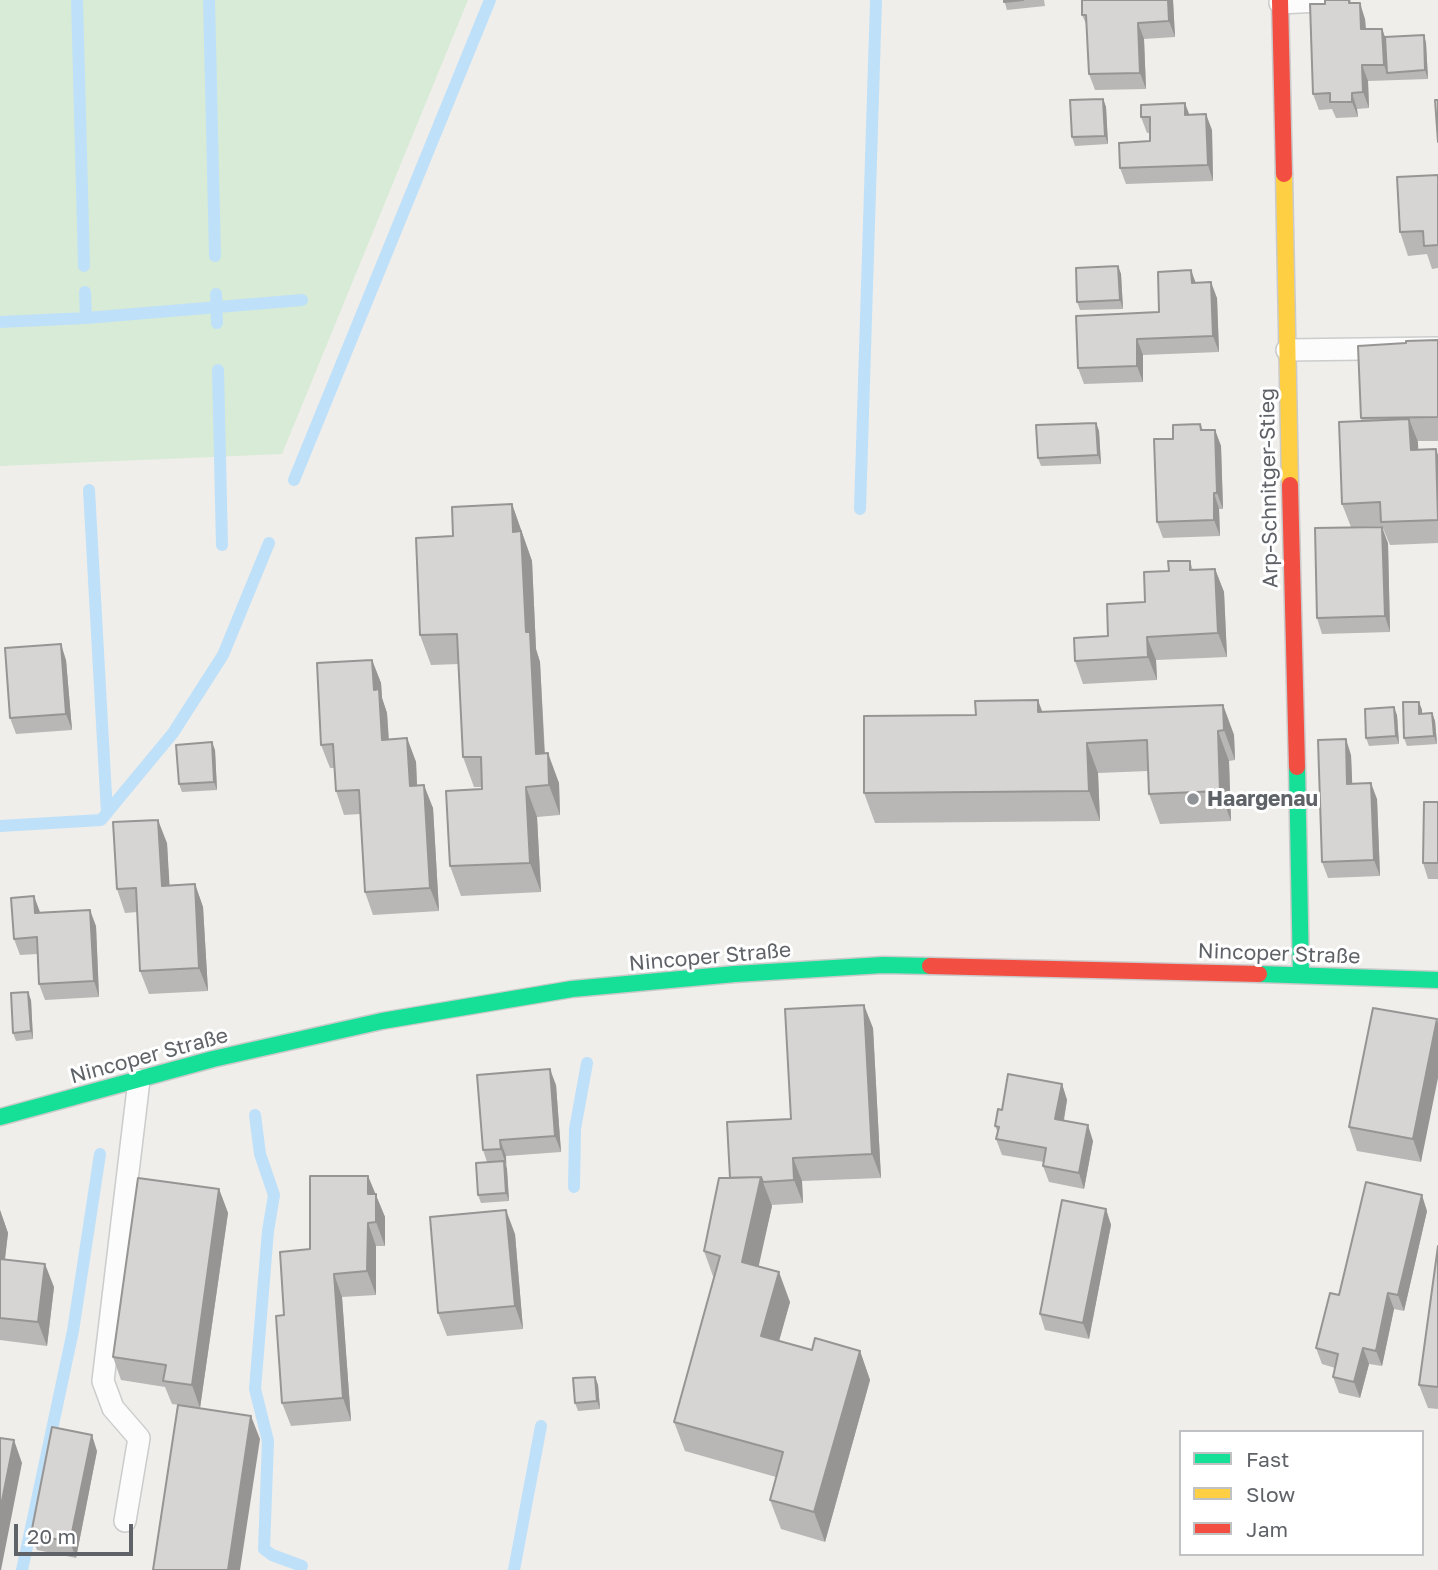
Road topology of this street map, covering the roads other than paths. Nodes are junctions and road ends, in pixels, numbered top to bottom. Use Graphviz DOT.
graph roads {
  1 [pos="1339,0"];
  2 [pos="1280,1"];
  3 [pos="1438,348"];
  4 [pos="1287,350"];
  5 [pos="1301,975"];
  6 [pos="1438,980"];
  7 [pos="139,1080"];
  8 [pos="0,1117"];
  9 [pos="125,1521"];
  1 -- 2 [label="lane"];
  2 -- 4 [label="main road, Arp-Schnitger-Stieg"];
  3 -- 4 [label="lane"];
  4 -- 5 [label="main road, Arp-Schnitger-Stieg"];
  5 -- 6 [label="main road, Nincoper Straße"];
  5 -- 7 [label="main road, Nincoper Straße"];
  7 -- 8 [label="main road, Nincoper Straße"];
  7 -- 9 [label="lane"];
}
